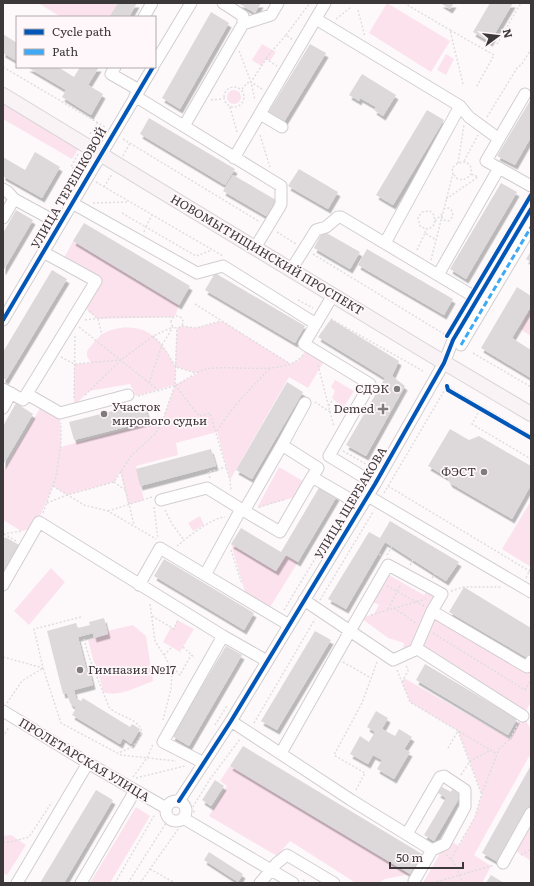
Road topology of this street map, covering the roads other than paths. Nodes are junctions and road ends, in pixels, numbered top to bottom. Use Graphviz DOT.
graph roads {
  1 [pos="152,3"];
  2 [pos="191,3"];
  3 [pos="223,3"];
  4 [pos="278,3"];
  5 [pos="325,3"];
  6 [pos="145,16"];
  7 [pos="316,19"];
  8 [pos="243,24"];
  9 [pos="156,61"];
  10 [pos="114,68"];
  11 [pos="152,68"];
  12 [pos="137,93"];
  13 [pos="525,94"];
  14 [pos="3,95"];
  15 [pos="460,106"];
  16 [pos="258,117"];
  17 [pos="184,126"];
  18 [pos="282,127"];
  19 [pos="499,139"];
  20 [pos="101,153"];
  21 [pos="234,158"];
  22 [pos="499,168"];
  23 [pos="531,186"];
  24 [pos="3,189"];
  25 [pos="14,199"];
  26 [pos="72,203"];
  27 [pos="531,209"];
  28 [pos="3,218"];
  29 [pos="60,224"];
  30 [pos="531,228"];
  31 [pos="385,243"];
  32 [pos="255,248"];
  33 [pos="43,252"];
  34 [pos="291,270"];
  35 [pos="433,272"];
  36 [pos="333,295"];
  37 [pos="478,299"];
  38 [pos="3,320"];
  39 [pos="316,324"];
  40 [pos="461,345"];
  41 [pos="444,363"];
  42 [pos="7,391"];
  43 [pos="27,394"];
  44 [pos="128,395"];
  45 [pos="309,402"];
  46 [pos="3,408"];
  47 [pos="531,414"];
  48 [pos="282,445"];
  49 [pos="312,477"];
  50 [pos="375,484"];
  51 [pos="365,501"];
  52 [pos="157,502"];
  53 [pos="242,510"];
  54 [pos="205,575"];
  55 [pos="3,585"];
  56 [pos="144,587"];
  57 [pos="531,592"];
  58 [pos="304,600"];
  59 [pos="432,611"];
  60 [pos="284,622"];
  61 [pos="350,631"];
  62 [pos="223,636"];
  63 [pos="416,648"];
  64 [pos="267,661"];
  65 [pos="531,661"];
  66 [pos="3,711"];
  67 [pos="523,716"];
  68 [pos="231,720"];
  69 [pos="281,753"];
  70 [pos="88,763"];
  71 [pos="204,763"];
  72 [pos="138,792"];
  73 [pos="179,801"];
  74 [pos="162,811"];
  75 [pos="531,812"];
  76 [pos="178,823"];
  77 [pos="407,834"];
  78 [pos="432,850"];
  79 [pos="504,861"];
  80 [pos="271,869"];
  81 [pos="413,882"];
  82 [pos="17,883"];
  83 [pos="81,883"];
  84 [pos="260,883"];
  85 [pos="293,883"];
  86 [pos="334,883"];
  1 -- 6 [label="street"];
  2 -- 9 [label="street"];
  3 -- 8 [label="street"];
  4 -- 8 [label="street"];
  5 -- 7 [label="street"];
  7 -- 15 [label="street"];
  7 -- 16 [label="street"];
  8 -- 17 [label="street"];
  10 -- 12 [label="street"];
  11 -- 12 [label="street, УЛИЦА ТЕРЕШКОВОЙ"];
  12 -- 17 [label="street"];
  12 -- 20 [label="street, УЛИЦА ТЕРЕШКОВОЙ"];
  13 -- 19 [label="street"];
  14 -- 20 [label="main road, НОВОМЫТИЩИНСКИЙ ПРОСПЕКТ"];
  15 -- 19 [label="street"];
  15 -- 31 [label="street"];
  16 -- 18 [label="street"];
  16 -- 21 [label="street"];
  17 -- 21 [label="street"];
  19 -- 22 [label="street"];
  20 -- 26 [label="street, УЛИЦА ТЕРЕШКОВОЙ"];
  20 -- 32 [label="main road, НОВОМЫТИЩИНСКИЙ ПРОСПЕКТ"];
  21 -- 32 [label="street"];
  22 -- 23 [label="street"];
  22 -- 35 [label="street"];
  24 -- 25 [label="street"];
  25 -- 28 [label="street"];
  25 -- 29 [label="street"];
  26 -- 29 [label="street, УЛИЦА ТЕРЕШКОВОЙ"];
  26 -- 39 [label="street"];
  27 -- 37 [label="street, УЛИЦА ЩЕРБАКОВА"];
  29 -- 33 [label="street, УЛИЦА ТЕРЕШКОВОЙ"];
  30 -- 40 [label="street"];
  31 -- 34 [label="street"];
  31 -- 35 [label="street"];
  32 -- 34 [label="main road, НОВОМЫТИЩИНСКИЙ ПРОСПЕКТ"];
  33 -- 38 [label="street, УЛИЦА ТЕРЕШКОВОЙ"];
  33 -- 43 [label="street"];
  34 -- 36 [label="main road, НОВОМЫТИЩИНСКИЙ ПРОСПЕКТ"];
  35 -- 37 [label="street"];
  36 -- 39 [label="street"];
  36 -- 41 [label="main road, НОВОМЫТИЩИНСКИЙ ПРОСПЕКТ"];
  37 -- 41 [label="street, УЛИЦА ЩЕРБАКОВА"];
  39 -- 50 [label="street"];
  41 -- 47 [label="main road, НОВОМЫТИЩИНСКИЙ ПРОСПЕКТ"];
  41 -- 50 [label="street, УЛИЦА ЩЕРБАКОВА"];
  42 -- 43 [label="street"];
  42 -- 46 [label="street"];
  43 -- 44 [label="street"];
  45 -- 48 [label="street"];
  48 -- 49 [label="street"];
  48 -- 53 [label="street"];
  49 -- 51 [label="street"];
  49 -- 53 [label="street"];
  50 -- 51 [label="street, УЛИЦА ЩЕРБАКОВА"];
  51 -- 57 [label="street"];
  51 -- 58 [label="street, УЛИЦА ЩЕРБАКОВА"];
  52 -- 53 [label="street"];
  53 -- 54 [label="street"];
  54 -- 56 [label="street"];
  54 -- 60 [label="street"];
  55 -- 56 [label="street"];
  56 -- 62 [label="street"];
  58 -- 60 [label="street, УЛИЦА ЩЕРБАКОВА"];
  58 -- 61 [label="street"];
  59 -- 61 [label="street"];
  59 -- 63 [label="street"];
  59 -- 65 [label="street"];
  60 -- 64 [label="street, УЛИЦА ЩЕРБАКОВА"];
  61 -- 63 [label="street"];
  61 -- 69 [label="street"];
  62 -- 64 [label="street"];
  62 -- 71 [label="street"];
  63 -- 67 [label="street"];
  64 -- 68 [label="street, УЛИЦА ЩЕРБАКОВА"];
  66 -- 70 [label="street, ПРОЛЕТАРСКАЯ УЛИЦА"];
  68 -- 69 [label="street"];
  68 -- 71 [label="street, УЛИЦА ЩЕРБАКОВА"];
  69 -- 77 [label="street"];
  70 -- 72 [label="street, ПРОЛЕТАРСКАЯ УЛИЦА"];
  70 -- 82 [label="street"];
  71 -- 73 [label="street, УЛИЦА ЩЕРБАКОВА"];
  72 -- 74 [label="street, ПРОЛЕТАРСКАЯ УЛИЦА"];
  72 -- 83 [label="street"];
  73 -- 74 [label="street"];
  73 -- 76 [label="street"];
  74 -- 76 [label="street, ПРОЛЕТАРСКАЯ УЛИЦА"];
  75 -- 79 [label="street"];
  76 -- 80 [label="street"];
  77 -- 78 [label="street"];
  77 -- 78 [label="street"];
  78 -- 81 [label="street"];
  80 -- 84 [label="street"];
  80 -- 85 [label="street"];
  80 -- 86 [label="street"];
}
